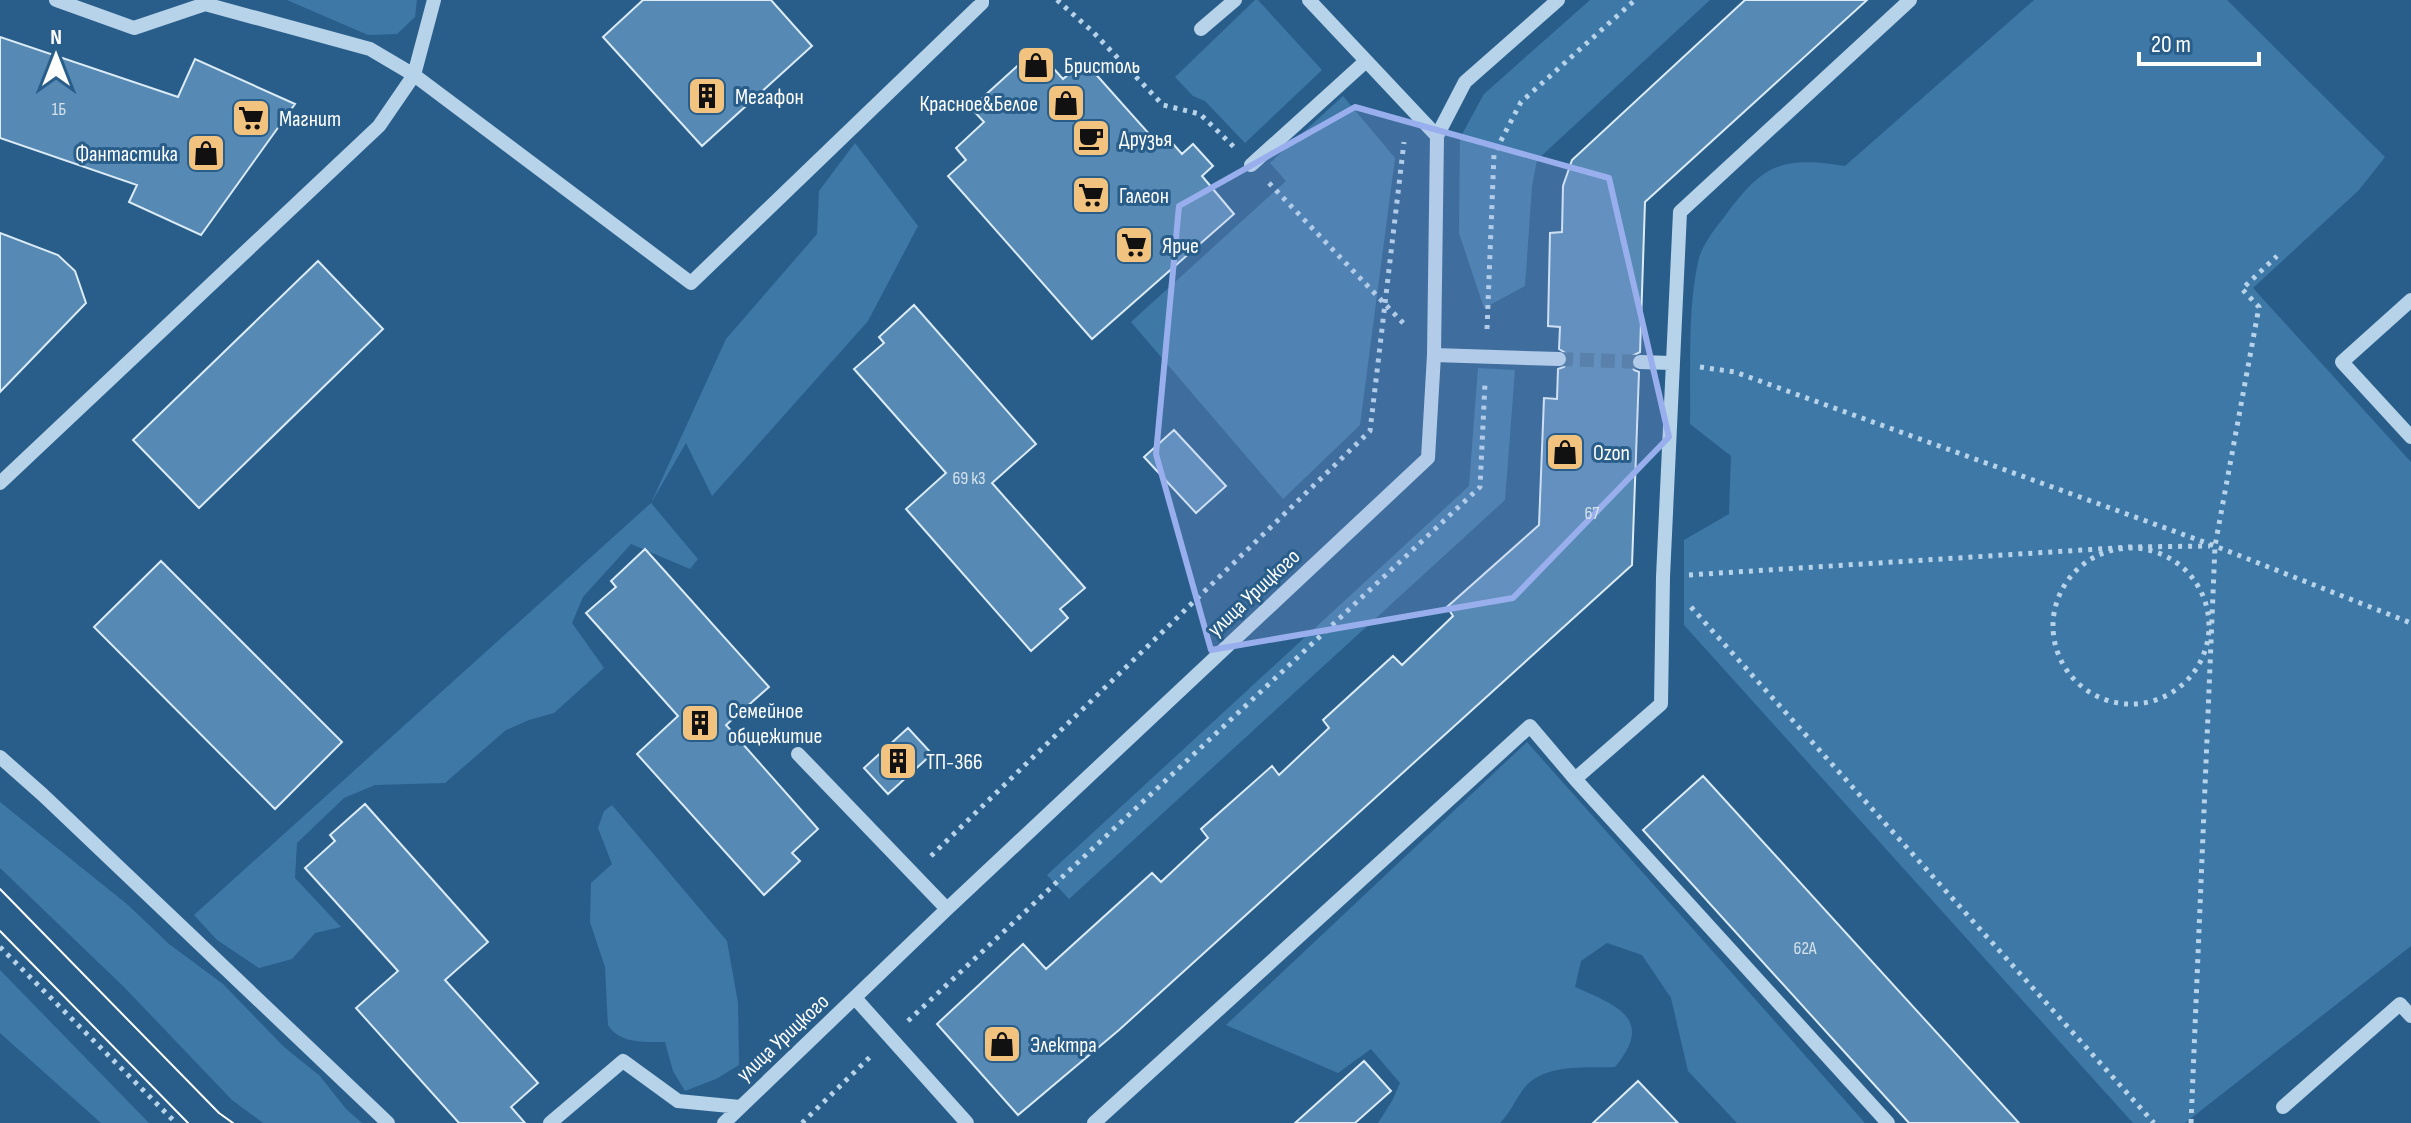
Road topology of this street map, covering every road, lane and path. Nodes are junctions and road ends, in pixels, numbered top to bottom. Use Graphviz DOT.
graph roads {
  1 [pos="56,0"];
  2 [pos="434,0"];
  3 [pos="982,0"];
  4 [pos="1235,0"];
  5 [pos="1309,0"];
  6 [pos="1558,0"];
  7 [pos="1910,0"];
  8 [pos="1201,29"];
  9 [pos="1366,61"];
  10 [pos="414,75"];
  11 [pos="1408,105"];
  12 [pos="1437,136"];
  13 [pos="1251,165"];
  14 [pos="2277,256"];
  15 [pos="2411,300"];
  16 [pos="1434,355"];
  17 [pos="1559,359"];
  18 [pos="1640,362"];
  19 [pos="1671,363"];
  20 [pos="2411,437"];
  21 [pos="0,483"];
  22 [pos="2215,546"];
  23 [pos="2130,547"];
  24 [pos="1663,577"];
  25 [pos="2411,623"];
  26 [pos="2210,631"];
  27 [pos="798,754"];
  28 [pos="0,757"];
  29 [pos="1575,779"];
  30 [pos="913,874"];
  31 [pos="947,909"];
  32 [pos="0,947"];
  33 [pos="855,998"];
  34 [pos="2411,1016"];
  35 [pos="740,1107"];
  36 [pos="2283,1107"];
  37 [pos="176,1123"];
  38 [pos="388,1123"];
  39 [pos="550,1123"];
  40 [pos="724,1123"];
  41 [pos="967,1123"];
  42 [pos="1094,1123"];
  43 [pos="1888,1123"];
  44 [pos="2154,1123"];
  45 [pos="2191,1123"];
  1 -- 10 [label="street"];
  2 -- 10 [label="street"];
  3 -- 10 [label="street"];
  4 -- 8 [label="street"];
  5 -- 9 [label="street"];
  6 -- 12 [label="street, улица Урицкого"];
  7 -- 19 [label="street"];
  9 -- 11 [label="street"];
  9 -- 13 [label="street"];
  10 -- 21 [label="street"];
  11 -- 12 [label="street"];
  11 -- 30 [label="path"];
  12 -- 16 [label="street, улица Урицкого"];
  14 -- 22 [label="path"];
  15 -- 20 [label="street"];
  16 -- 17 [label="street"];
  16 -- 31 [label="street, улица Урицкого"];
  18 -- 19 [label="street"];
  19 -- 22 [label="path"];
  19 -- 24 [label="street"];
  22 -- 23 [label="path"];
  22 -- 25 [label="path"];
  22 -- 26 [label="path"];
  23 -- 24 [label="path"];
  23 -- 26 [label="path"];
  23 -- 26 [label="path"];
  24 -- 29 [label="street"];
  24 -- 44 [label="path"];
  26 -- 45 [label="path"];
  27 -- 30 [label="street"];
  28 -- 38 [label="street"];
  29 -- 42 [label="street"];
  29 -- 43 [label="street"];
  30 -- 31 [label="street"];
  31 -- 33 [label="street, улица Урицкого"];
  32 -- 37 [label="path"];
  33 -- 35 [label="street, улица Урицкого"];
  33 -- 41 [label="street"];
  34 -- 36 [label="street"];
  35 -- 39 [label="street"];
  35 -- 40 [label="street, улица Урицкого"];
}
